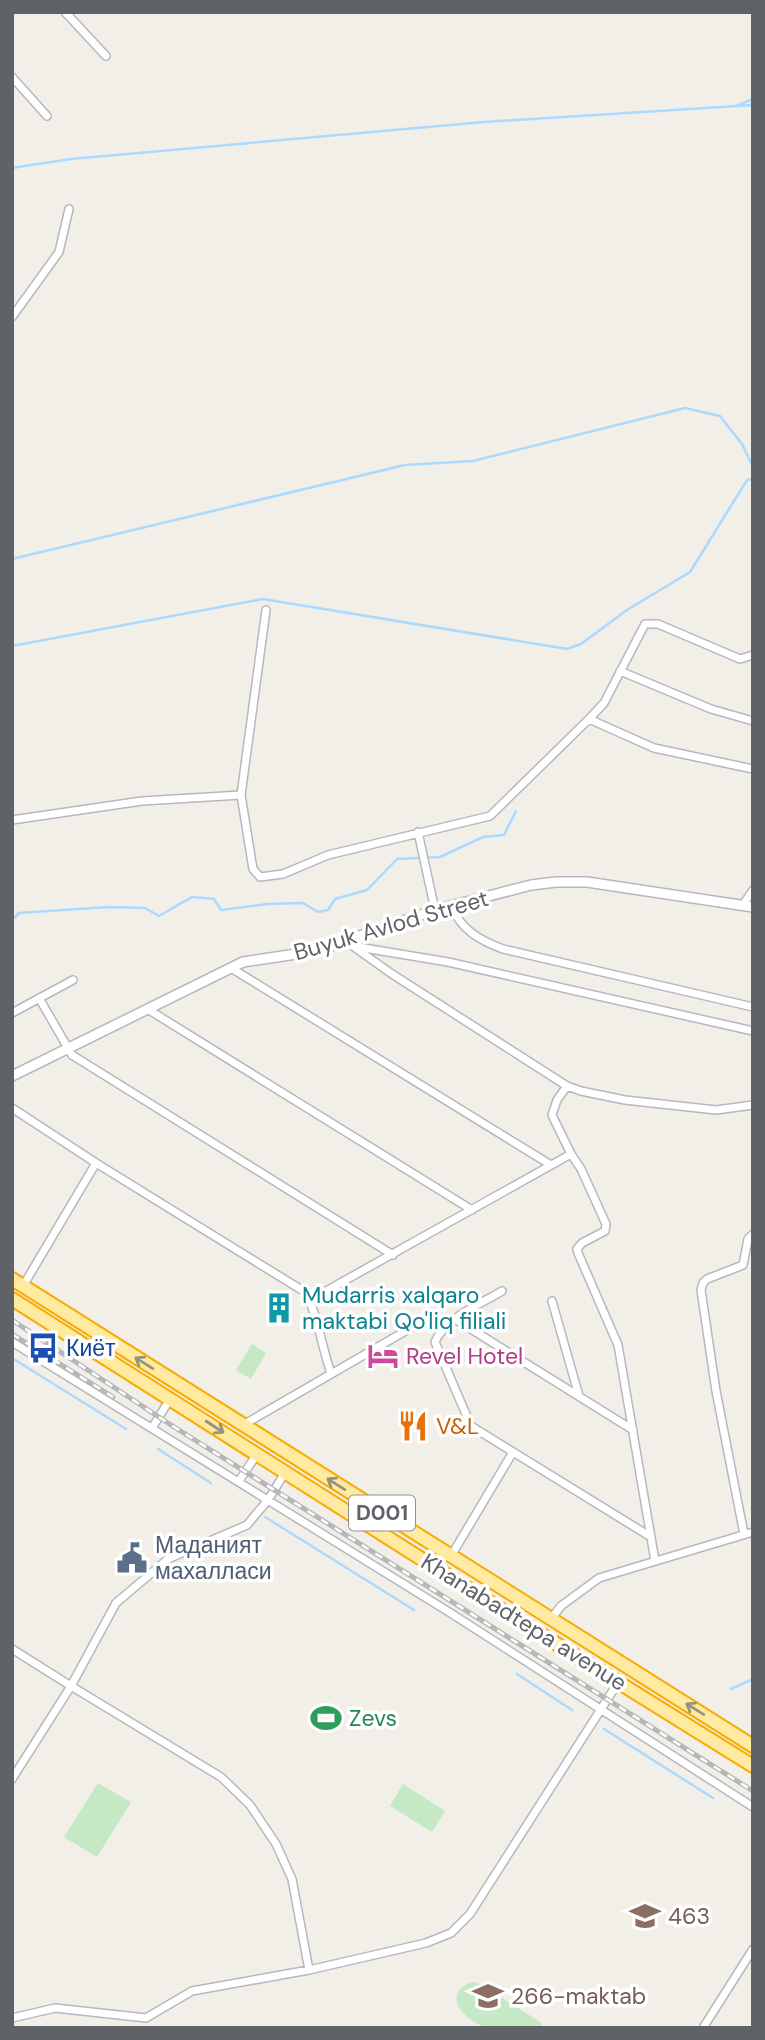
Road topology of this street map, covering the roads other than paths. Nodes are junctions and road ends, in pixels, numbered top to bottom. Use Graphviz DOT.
graph roads {
  1 [pos="65,12"];
  2 [pos="106,57"];
  3 [pos="12,77"];
  4 [pos="47,116"];
  5 [pos="69,209"];
  6 [pos="12,317"];
  7 [pos="266,610"];
  8 [pos="753,655"];
  9 [pos="620,671"];
  10 [pos="589,719"];
  11 [pos="753,721"];
  12 [pos="753,769"];
  13 [pos="241,795"];
  14 [pos="12,820"];
  15 [pos="418,832"];
  16 [pos="753,890"];
  17 [pos="451,905"];
  18 [pos="742,906"];
  19 [pos="753,907"];
  20 [pos="435,909"];
  21 [pos="344,943"];
  22 [pos="354,947"];
  23 [pos="231,968"];
  24 [pos="73,980"];
  25 [pos="39,998"];
  26 [pos="753,1007"];
  27 [pos="149,1010"];
  28 [pos="12,1013"];
  29 [pos="753,1031"];
  30 [pos="67,1049"];
  31 [pos="12,1076"];
  32 [pos="568,1086"];
  33 [pos="753,1105"];
  34 [pos="12,1108"];
  35 [pos="570,1154"];
  36 [pos="96,1163"];
  37 [pos="551,1165"];
  38 [pos="472,1210"];
  39 [pos="753,1234"];
  40 [pos="393,1255"];
  41 [pos="18,1283"];
  42 [pos="502,1291"];
  43 [pos="12,1299"];
  44 [pos="310,1300"];
  45 [pos="552,1301"];
  46 [pos="455,1319"];
  47 [pos="421,1322"];
  48 [pos="12,1342"];
  49 [pos="115,1344"];
  50 [pos="106,1358"];
  51 [pos="331,1373"];
  52 [pos="579,1397"];
  53 [pos="171,1398"];
  54 [pos="243,1425"];
  55 [pos="152,1428"];
  56 [pos="633,1430"];
  57 [pos="513,1452"];
  58 [pos="257,1454"];
  59 [pos="286,1471"];
  60 [pos="239,1481"];
  61 [pos="268,1500"];
  62 [pos="749,1533"];
  63 [pos="651,1537"];
  64 [pos="451,1556"];
  65 [pos="655,1561"];
  66 [pos="551,1619"];
  67 [pos="12,1649"];
  68 [pos="619,1681"];
  69 [pos="71,1686"];
  70 [pos="601,1710"];
  71 [pos="753,1745"];
  72 [pos="753,1766"];
  73 [pos="12,1779"];
  74 [pos="753,1807"];
  75 [pos="753,1949"];
  76 [pos="309,1970"];
  77 [pos="12,2018"];
  78 [pos="703,2028"];
  1 -- 2 [label="street"];
  3 -- 4 [label="street"];
  5 -- 6 [label="street"];
  7 -- 13 [label="street"];
  8 -- 9 [label="street"];
  9 -- 10 [label="street"];
  9 -- 11 [label="street"];
  10 -- 12 [label="street"];
  10 -- 15 [label="street"];
  13 -- 14 [label="street"];
  13 -- 15 [label="street"];
  15 -- 20 [label="street"];
  16 -- 18 [label="street"];
  17 -- 18 [label="street, Buyuk Avlod Street"];
  17 -- 20 [label="street, Buyuk Avlod Street"];
  17 -- 26 [label="street"];
  18 -- 19 [label="street, Buyuk Avlod Street"];
  20 -- 21 [label="street, Buyuk Avlod Street"];
  21 -- 22 [label="street"];
  21 -- 23 [label="street, Buyuk Avlod Street"];
  22 -- 29 [label="street"];
  22 -- 32 [label="street"];
  23 -- 27 [label="street, Buyuk Avlod Street"];
  23 -- 37 [label="street"];
  24 -- 25 [label="street"];
  25 -- 28 [label="street"];
  25 -- 30 [label="street"];
  27 -- 30 [label="street, Buyuk Avlod Street"];
  27 -- 38 [label="street"];
  30 -- 31 [label="street, Buyuk Avlod Street"];
  30 -- 40 [label="street"];
  32 -- 33 [label="street"];
  32 -- 35 [label="street"];
  34 -- 36 [label="street"];
  35 -- 37 [label="street"];
  35 -- 56 [label="street"];
  36 -- 41 [label="street"];
  36 -- 44 [label="street"];
  37 -- 38 [label="street"];
  38 -- 40 [label="street"];
  39 -- 62 [label="street"];
  40 -- 44 [label="street"];
  41 -- 49 [label="highway, Khanabadtepa avenue / D001"];
  42 -- 46 [label="street"];
  43 -- 50 [label="highway, Khanabadtepa avenue / D001"];
  44 -- 51 [label="street"];
  45 -- 52 [label="street"];
  46 -- 52 [label="street"];
  46 -- 57 [label="street"];
  47 -- 51 [label="street"];
  48 -- 55 [label="street"];
  49 -- 50 [label="highway"];
  54 -- 49 [label="highway, Khanabadtepa avenue / D001, one-way"];
  50 -- 53 [label="highway, Khanabadtepa avenue / D001"];
  51 -- 54 [label="street"];
  52 -- 56 [label="street"];
  53 -- 55 [label="street"];
  53 -- 58 [label="highway, Khanabadtepa avenue / D001, one-way"];
  64 -- 54 [label="highway, Khanabadtepa avenue / D001, one-way"];
  55 -- 60 [label="street"];
  56 -- 63 [label="street"];
  57 -- 63 [label="street"];
  57 -- 64 [label="street"];
  58 -- 59 [label="highway, Khanabadtepa avenue / D001"];
  58 -- 60 [label="street"];
  59 -- 61 [label="street"];
  59 -- 68 [label="highway, Khanabadtepa avenue / D001"];
  60 -- 61 [label="street"];
  61 -- 69 [label="street"];
  61 -- 70 [label="street"];
  62 -- 65 [label="street"];
  63 -- 65 [label="street"];
  64 -- 66 [label="highway, Khanabadtepa avenue / D001"];
  65 -- 66 [label="street"];
  71 -- 66 [label="highway, Khanabadtepa avenue / D001, one-way"];
  67 -- 69 [label="street"];
  68 -- 70 [label="street"];
  68 -- 72 [label="highway, Khanabadtepa avenue / D001"];
  69 -- 73 [label="street"];
  69 -- 76 [label="street"];
  70 -- 74 [label="street"];
  70 -- 76 [label="street"];
  75 -- 78 [label="street"];
  76 -- 77 [label="street"];
}
